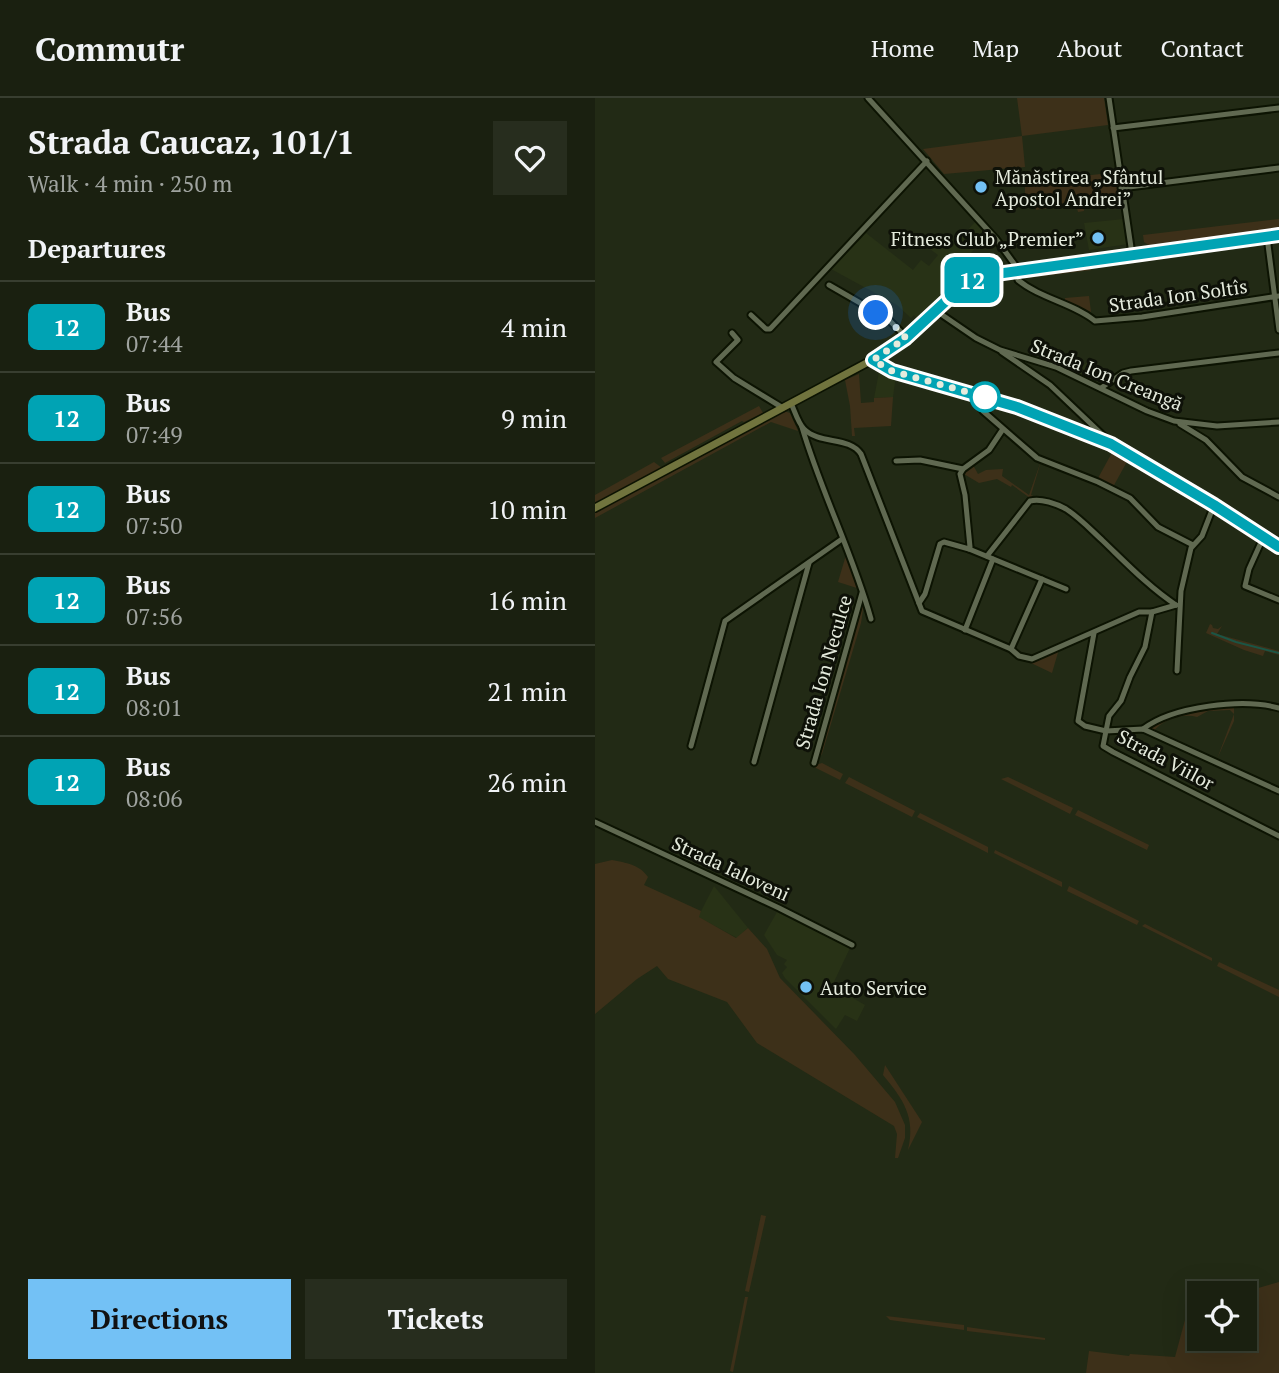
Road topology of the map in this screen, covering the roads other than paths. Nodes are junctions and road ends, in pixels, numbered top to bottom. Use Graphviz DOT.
graph roads {
  1 [pos="868,98"];
  2 [pos="1109,98"];
  3 [pos="1279,108"];
  4 [pos="1113,128"];
  5 [pos="927,161"];
  6 [pos="1279,168"];
  7 [pos="1121,188"];
  8 [pos="1279,235"];
  9 [pos="1267,237"];
  10 [pos="1132,254"];
  11 [pos="1016,270"];
  12 [pos="829,285"];
  13 [pos="1277,296"];
  14 [pos="935,310"];
  15 [pos="751,315"];
  16 [pos="1279,330"];
  17 [pos="732,333"];
  18 [pos="906,338"];
  19 [pos="1000,350"];
  20 [pos="1279,353"];
  21 [pos="873,360"];
  22 [pos="1101,388"];
  23 [pos="968,392"];
  24 [pos="791,403"];
  25 [pos="783,408"];
  26 [pos="1174,421"];
  27 [pos="1279,422"];
  28 [pos="802,427"];
  29 [pos="1003,429"];
  30 [pos="1111,444"];
  31 [pos="896,461"];
  32 [pos="963,469"];
  33 [pos="1279,497"];
  34 [pos="1214,505"];
  35 [pos="595,508"];
  36 [pos="1263,538"];
  37 [pos="842,539"];
  38 [pos="1193,545"];
  39 [pos="1279,547"];
  40 [pos="969,549"];
  41 [pos="990,558"];
  42 [pos="810,561"];
  43 [pos="1042,579"];
  44 [pos="1066,589"];
  45 [pos="863,590"];
  46 [pos="1279,600"];
  47 [pos="919,603"];
  48 [pos="1177,606"];
  49 [pos="1152,612"];
  50 [pos="871,620"];
  51 [pos="965,630"];
  52 [pos="1094,633"];
  53 [pos="1011,649"];
  54 [pos="1177,671"];
  55 [pos="1279,708"];
  56 [pos="1143,729"];
  57 [pos="1106,731"];
  58 [pos="691,747"];
  59 [pos="754,762"];
  60 [pos="814,763"];
  61 [pos="1279,791"];
  62 [pos="595,822"];
  63 [pos="1279,836"];
  64 [pos="852,945"];
  1 -- 5 [label="street, Strada Ion Soltîs"];
  2 -- 4 [label="street"];
  3 -- 4 [label="street"];
  4 -- 7 [label="street"];
  5 -- 11 [label="street, Strada Ion Soltîs"];
  5 -- 15 [label="street"];
  6 -- 7 [label="street"];
  7 -- 10 [label="street"];
  8 -- 9 [label="street"];
  9 -- 10 [label="street"];
  9 -- 13 [label="street"];
  10 -- 11 [label="street"];
  11 -- 13 [label="street, Strada Ion Soltîs"];
  11 -- 14 [label="street"];
  12 -- 18 [label="street"];
  13 -- 16 [label="street"];
  14 -- 18 [label="street"];
  14 -- 19 [label="street, Strada Ion Creangă"];
  17 -- 25 [label="street"];
  18 -- 21 [label="street"];
  19 -- 22 [label="street, Strada Ion Creangă"];
  19 -- 30 [label="street"];
  20 -- 22 [label="street"];
  21 -- 23 [label="street"];
  21 -- 24 [label="street"];
  22 -- 26 [label="street, Strada Ion Creangă"];
  23 -- 29 [label="street"];
  23 -- 30 [label="street"];
  24 -- 25 [label="street"];
  24 -- 28 [label="street"];
  25 -- 35 [label="street"];
  26 -- 27 [label="street, Strada Ion Creangă"];
  26 -- 33 [label="street"];
  28 -- 37 [label="street"];
  28 -- 47 [label="street"];
  29 -- 32 [label="street"];
  29 -- 38 [label="street"];
  30 -- 34 [label="street"];
  31 -- 32 [label="street"];
  32 -- 40 [label="street"];
  34 -- 36 [label="street"];
  34 -- 38 [label="street"];
  36 -- 39 [label="street"];
  36 -- 46 [label="street"];
  37 -- 42 [label="street"];
  37 -- 45 [label="street"];
  38 -- 48 [label="street"];
  40 -- 41 [label="street"];
  40 -- 47 [label="street"];
  41 -- 43 [label="street"];
  41 -- 48 [label="street"];
  41 -- 51 [label="street"];
  42 -- 58 [label="street"];
  42 -- 59 [label="street"];
  43 -- 44 [label="street"];
  43 -- 53 [label="street"];
  45 -- 50 [label="street"];
  45 -- 60 [label="street, Strada Ion Neculce"];
  47 -- 51 [label="street"];
  48 -- 49 [label="street"];
  48 -- 54 [label="street"];
  49 -- 52 [label="street"];
  49 -- 57 [label="street"];
  51 -- 53 [label="street"];
  52 -- 53 [label="street"];
  52 -- 57 [label="street"];
  55 -- 56 [label="street"];
  56 -- 57 [label="street, Strada Viilor"];
  56 -- 61 [label="street, Strada Viilor"];
  57 -- 63 [label="street, Strada Viilor"];
  62 -- 64 [label="street, Strada Ialoveni"];
}
